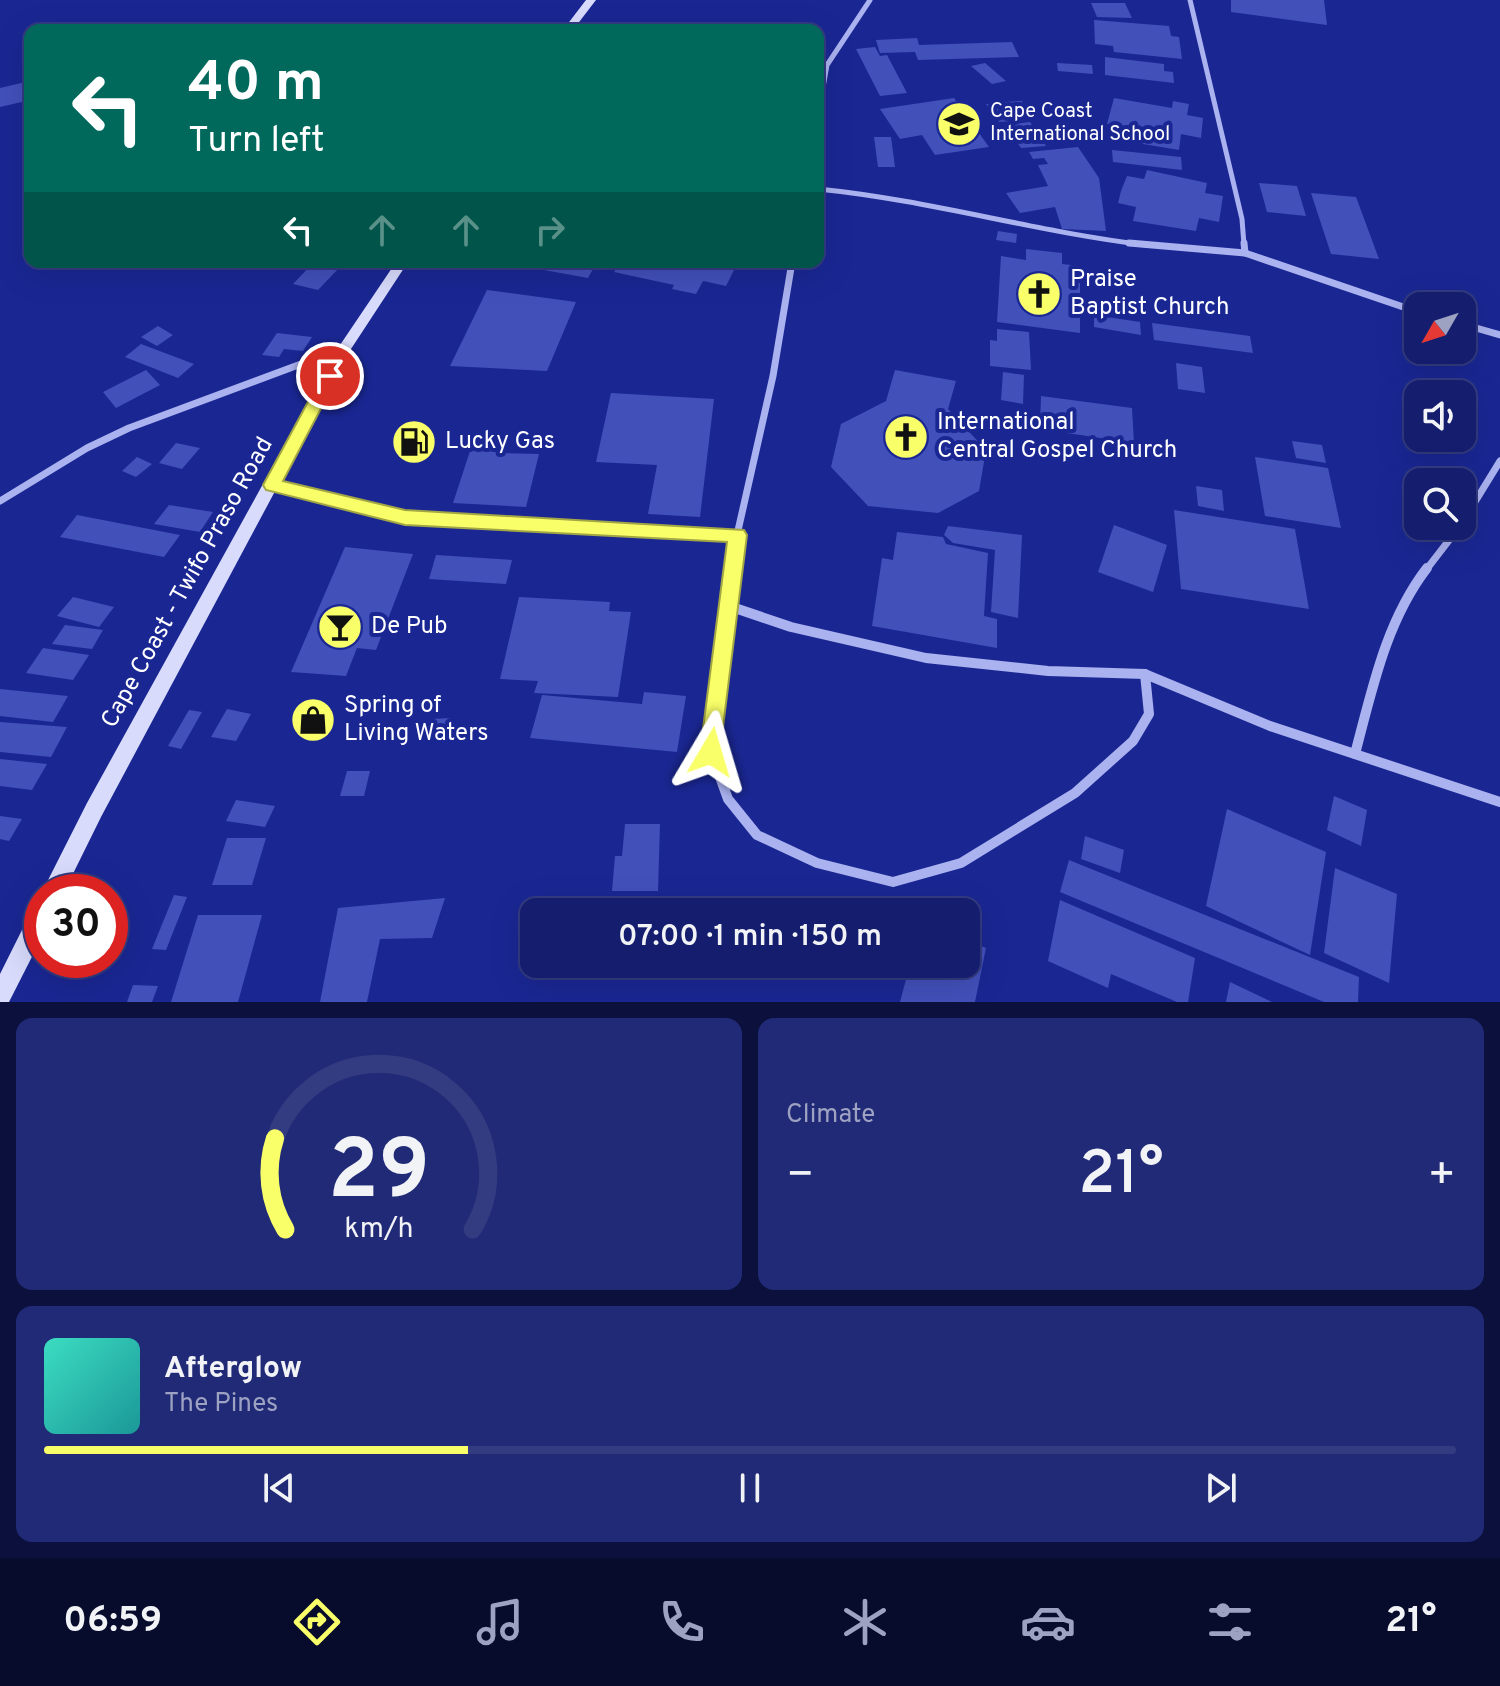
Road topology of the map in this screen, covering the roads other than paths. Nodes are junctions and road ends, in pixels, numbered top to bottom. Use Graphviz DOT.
graph roads {
  1 [pos="591,0"];
  2 [pos="870,0"];
  3 [pos="1190,0"];
  4 [pos="573,24"];
  5 [pos="824,82"];
  6 [pos="824,189"];
  7 [pos="1245,253"];
  8 [pos="398,268"];
  9 [pos="791,268"];
  10 [pos="1404,307"];
  11 [pos="1476,328"];
  12 [pos="1500,335"];
  13 [pos="345,348"];
  14 [pos="1500,461"];
  15 [pos="272,485"];
  16 [pos="0,501"];
  17 [pos="1476,504"];
  18 [pos="737,535"];
  19 [pos="1449,540"];
  20 [pos="729,606"];
  21 [pos="1145,674"];
  22 [pos="1355,754"];
  23 [pos="1500,802"];
  24 [pos="62,874"];
  25 [pos="24,950"];
  26 [pos="0,997"];
  1 -- 4 [label="main road"];
  2 -- 5 [label="street"];
  3 -- 7 [label="street"];
  6 -- 7 [label="street"];
  7 -- 10 [label="street"];
  8 -- 13 [label="main road, Cape Coast - Twifo Praso Road"];
  9 -- 18 [label="street"];
  11 -- 12 [label="street"];
  13 -- 15 [label="main road, Cape Coast - Twifo Praso Road"];
  13 -- 16 [label="street"];
  14 -- 17 [label="street"];
  15 -- 18 [label="street"];
  15 -- 24 [label="main road, Cape Coast - Twifo Praso Road"];
  18 -- 20 [label="street"];
  19 -- 22 [label="street"];
  20 -- 21 [label="street"];
  20 -- 21 [label="street"];
  21 -- 22 [label="street"];
  22 -- 23 [label="street"];
  25 -- 26 [label="main road"];
}
